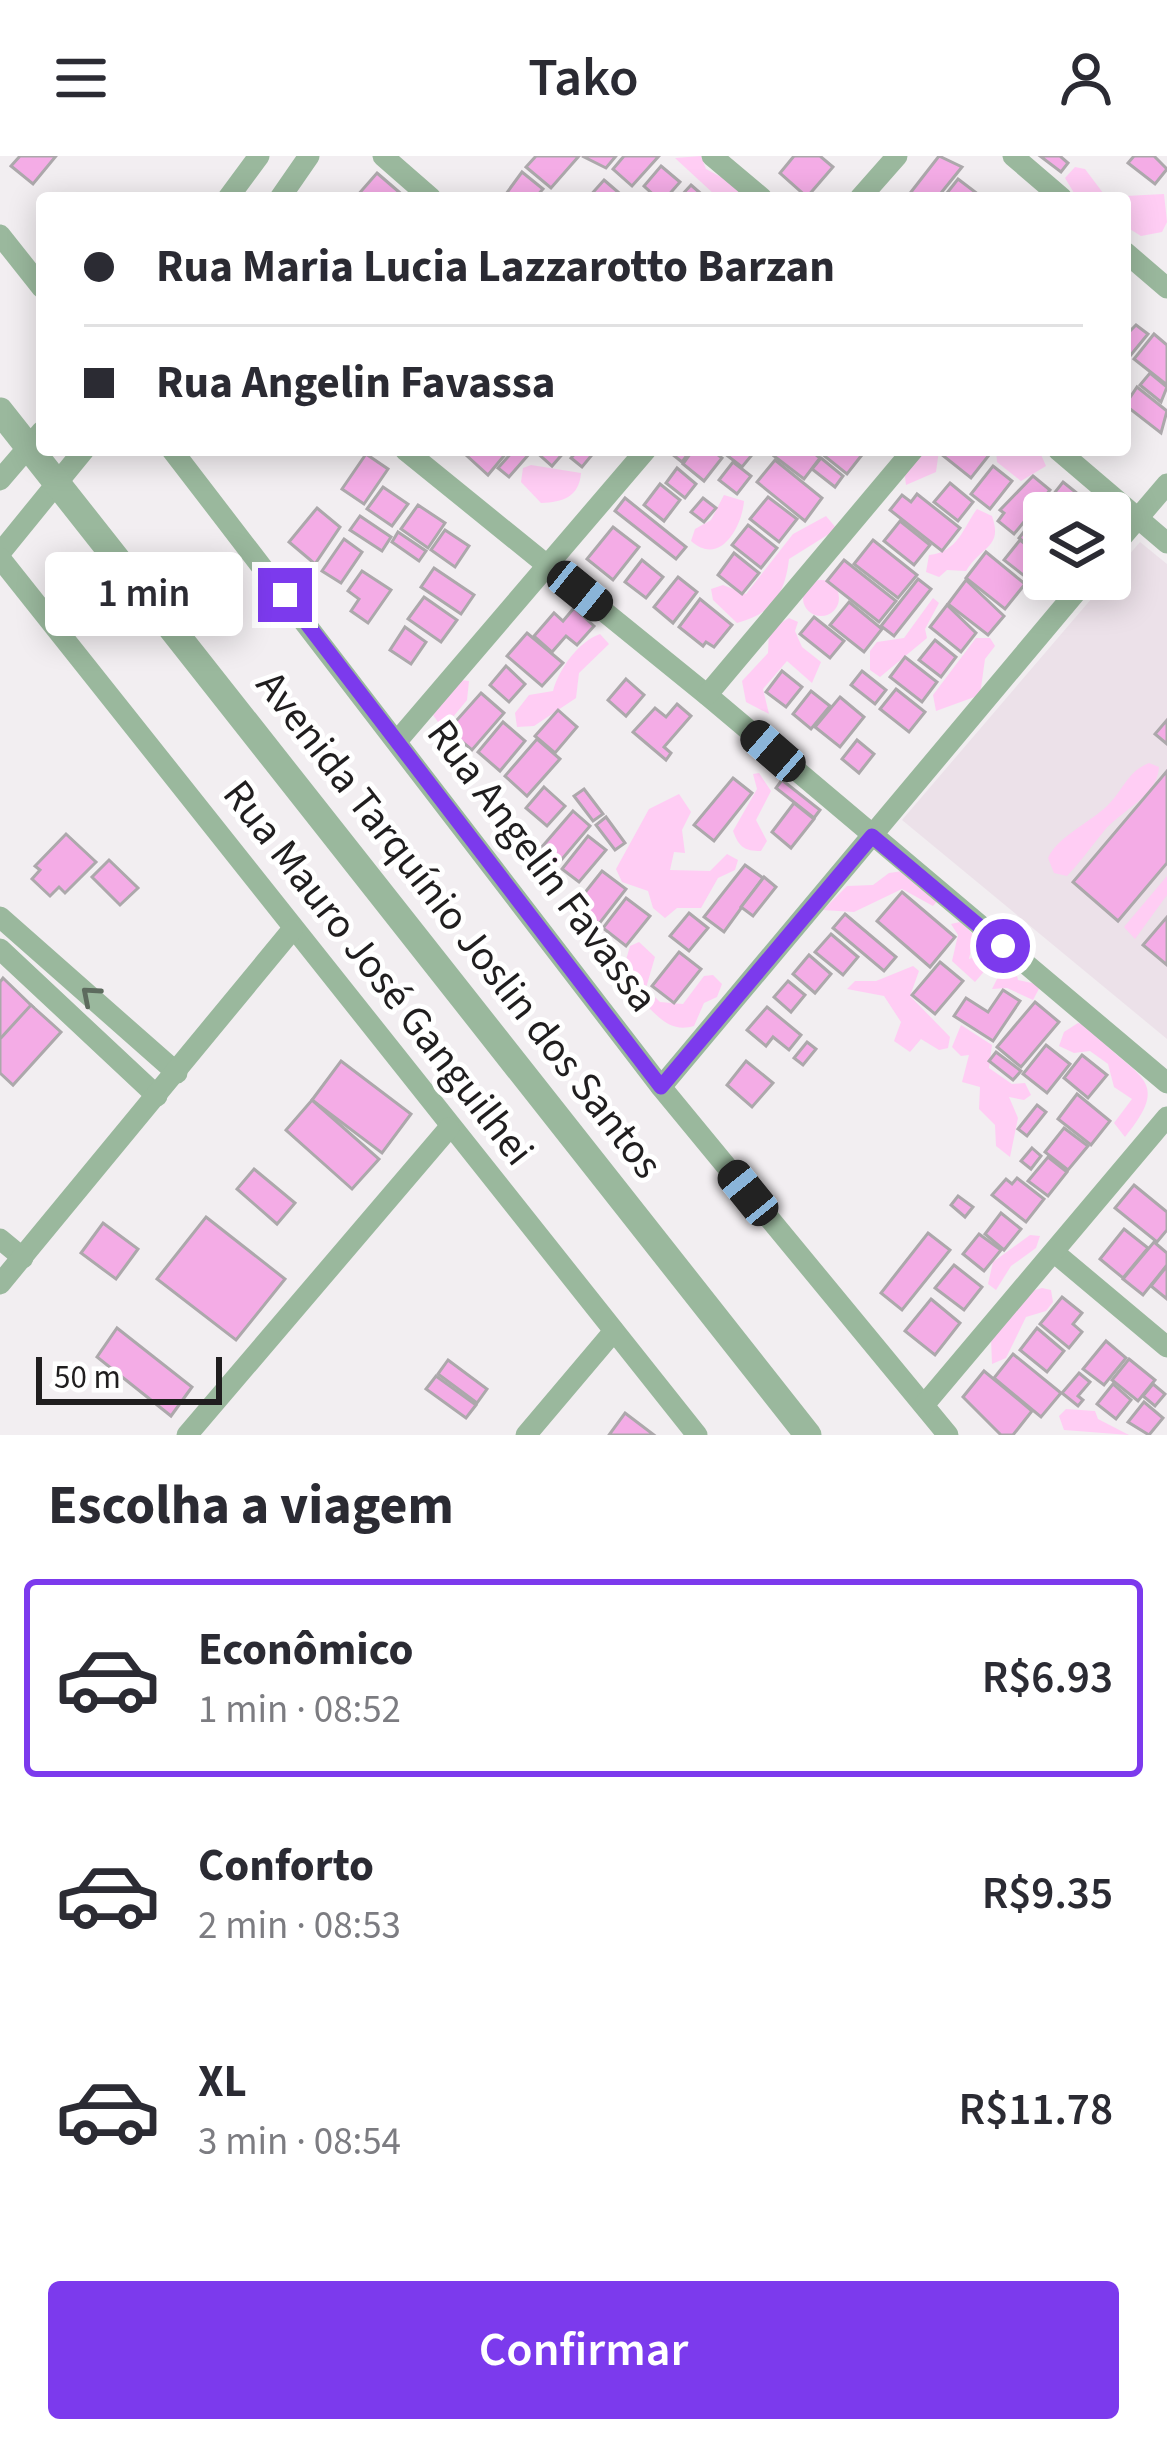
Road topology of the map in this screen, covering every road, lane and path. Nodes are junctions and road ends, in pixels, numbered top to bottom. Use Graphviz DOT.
graph roads {
  1 [pos="259,156"];
  2 [pos="310,156"];
  3 [pos="383,156"];
  4 [pos="712,156"];
  5 [pos="897,156"];
  6 [pos="1013,156"];
  7 [pos="232,192"];
  8 [pos="284,192"];
  9 [pos="424,192"];
  10 [pos="755,192"];
  11 [pos="865,192"];
  12 [pos="1055,192"];
  13 [pos="0,235"];
  14 [pos="1131,257"];
  15 [pos="36,280"];
  16 [pos="1167,288"];
  17 [pos="0,411"];
  18 [pos="35,439"];
  19 [pos="43,456"];
  20 [pos="79,456"];
  21 [pos="177,456"];
  22 [pos="413,456"];
  23 [pos="641,456"];
  24 [pos="908,456"];
  25 [pos="1065,456"];
  26 [pos="0,480"];
  27 [pos="55,482"];
  28 [pos="1167,484"];
  29 [pos="1138,518"];
  30 [pos="1131,526"];
  31 [pos="1167,543"];
  32 [pos="0,555"];
  33 [pos="548,564"];
  34 [pos="1069,600"];
  35 [pos="707,695"];
  36 [pos="398,740"];
  37 [pos="872,836"];
  38 [pos="0,916"];
  39 [pos="292,930"];
  40 [pos="0,950"];
  41 [pos="177,1073"];
  42 [pos="1167,1083"];
  43 [pos="661,1087"];
  44 [pos="157,1096"];
  45 [pos="1167,1117"];
  46 [pos="449,1128"];
  47 [pos="0,1239"];
  48 [pos="1055,1253"];
  49 [pos="23,1258"];
  50 [pos="0,1284"];
  51 [pos="614,1331"];
  52 [pos="1167,1347"];
  53 [pos="924,1406"];
  54 [pos="187,1435"];
  55 [pos="526,1435"];
  56 [pos="697,1435"];
  57 [pos="808,1435"];
  58 [pos="948,1435"];
  1 -- 7 [label="street"];
  2 -- 8 [label="street"];
  3 -- 9 [label="street"];
  4 -- 10 [label="street"];
  5 -- 11 [label="street"];
  6 -- 12 [label="street"];
  13 -- 15 [label="street"];
  14 -- 16 [label="street"];
  17 -- 18 [label="street, Avenida Tarquínio Joslin dos Santos"];
  18 -- 26 [label="street"];
  19 -- 27 [label="street, Avenida Tarquínio Joslin dos Santos"];
  20 -- 27 [label="street"];
  21 -- 36 [label="street, Rua Angelin Favassa"];
  22 -- 33 [label="street"];
  23 -- 33 [label="street"];
  24 -- 35 [label="street"];
  25 -- 29 [label="street"];
  27 -- 32 [label="street"];
  27 -- 57 [label="street, Avenida Tarquínio Joslin dos Santos"];
  28 -- 29 [label="street"];
  29 -- 30 [label="street"];
  29 -- 31 [label="street"];
  32 -- 39 [label="street, Rua Mauro José Ganguilhei"];
  33 -- 35 [label="street"];
  33 -- 36 [label="street"];
  34 -- 37 [label="street"];
  35 -- 37 [label="street"];
  36 -- 43 [label="street, Rua Angelin Favassa"];
  37 -- 42 [label="street"];
  37 -- 43 [label="street"];
  41 -- 38 [label="street, one-way"];
  39 -- 41 [label="street"];
  39 -- 46 [label="street, Rua Mauro José Ganguilhei"];
  40 -- 44 [label="street"];
  41 -- 44 [label="street"];
  43 -- 53 [label="street, Rua Angelin Favassa"];
  44 -- 49 [label="street"];
  45 -- 48 [label="street"];
  46 -- 51 [label="street, Rua Mauro José Ganguilhei"];
  46 -- 54 [label="street"];
  47 -- 49 [label="street"];
  48 -- 52 [label="street"];
  48 -- 53 [label="street"];
  49 -- 50 [label="street"];
  51 -- 55 [label="street"];
  51 -- 56 [label="street, Rua Mauro José Ganguilhei"];
  53 -- 58 [label="street, Rua Angelin Favassa"];
}
